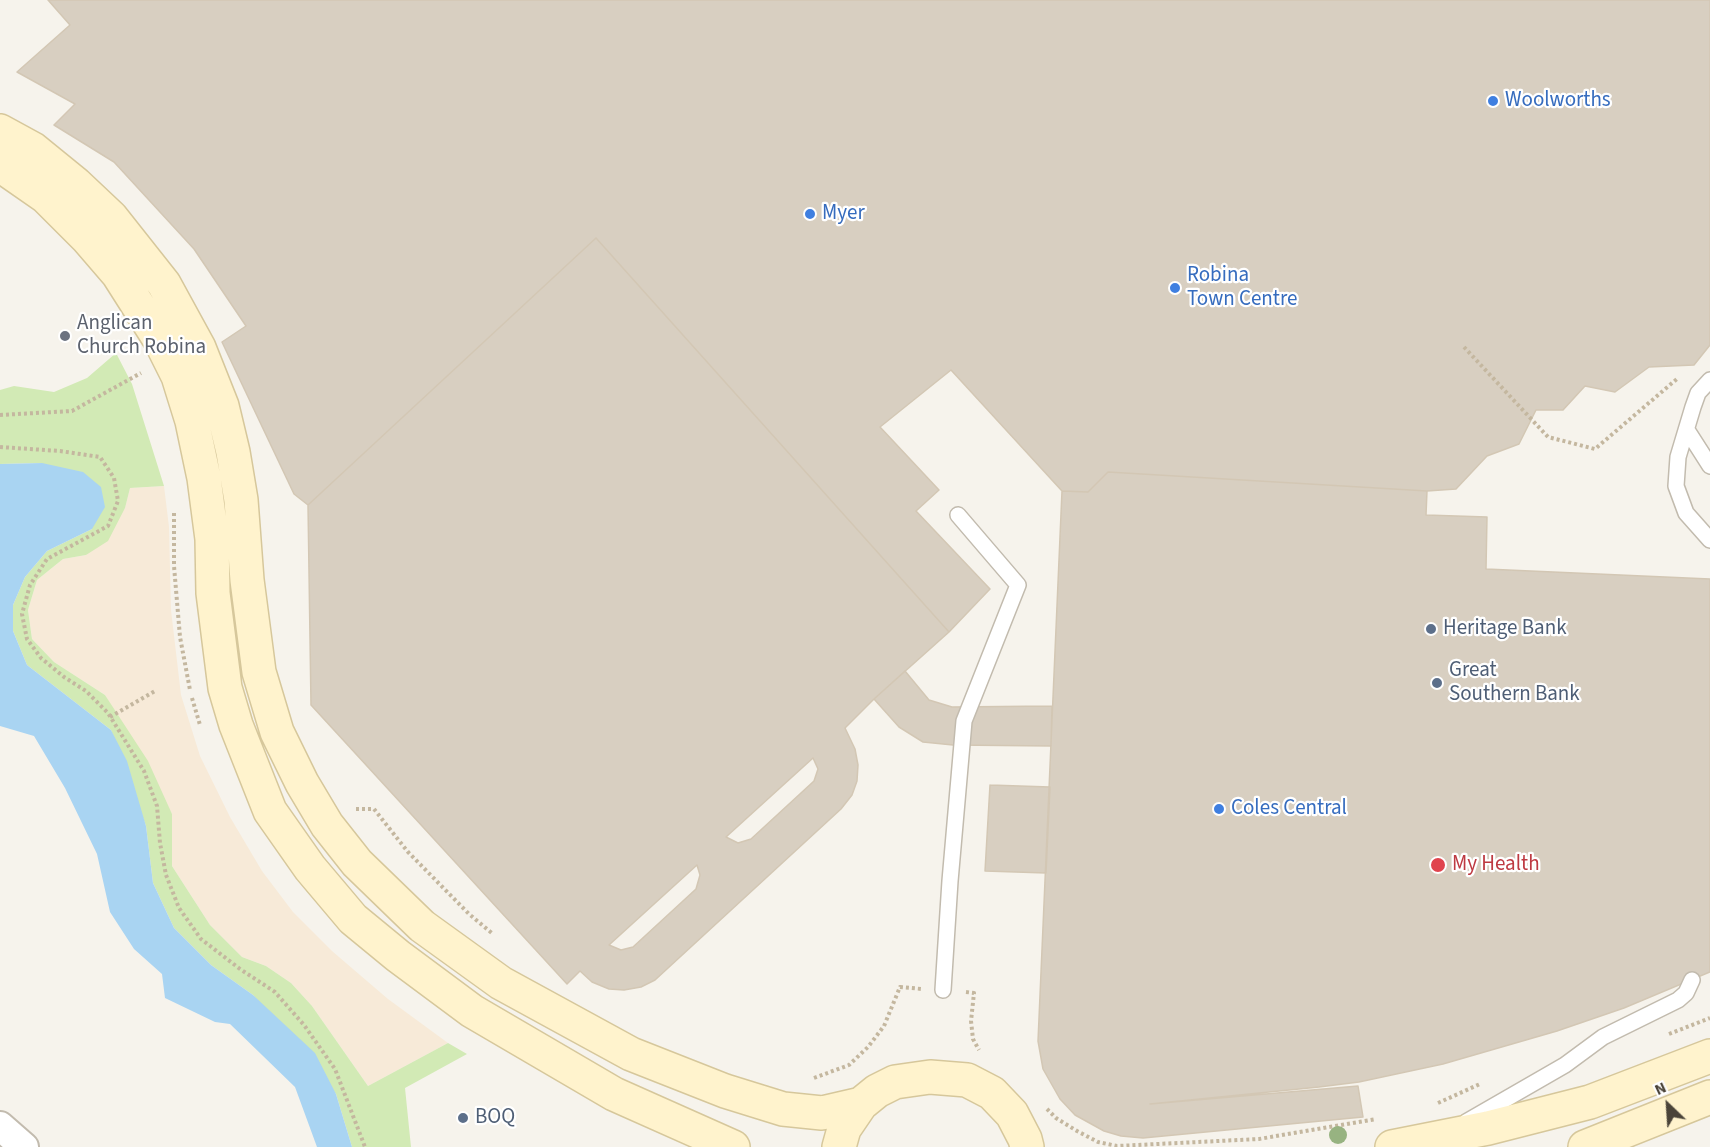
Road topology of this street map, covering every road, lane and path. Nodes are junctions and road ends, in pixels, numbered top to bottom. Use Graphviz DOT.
graph roads {
  1 [pos="0,131"];
  2 [pos="0,165"];
  3 [pos="1464,347"];
  4 [pos="1686,371"];
  5 [pos="145,372"];
  6 [pos="1710,380"];
  7 [pos="0,415"];
  8 [pos="1687,430"];
  9 [pos="0,447"];
  10 [pos="1710,466"];
  11 [pos="958,515"];
  12 [pos="1710,540"];
  13 [pos="155,691"];
  14 [pos="110,717"];
  15 [pos="348,804"];
  16 [pos="384,891"];
  17 [pos="353,919"];
  18 [pos="496,937"];
  19 [pos="1692,980"];
  20 [pos="943,990"];
  21 [pos="1710,1018"];
  22 [pos="1666,1035"];
  23 [pos="981,1053"];
  24 [pos="1707,1064"];
  25 [pos="808,1079"];
  26 [pos="1481,1084"];
  27 [pos="1710,1097"];
  28 [pos="1043,1102"];
  29 [pos="861,1104"];
  30 [pos="1433,1105"];
  31 [pos="1376,1119"];
  32 [pos="0,1126"];
  33 [pos="1440,1138"];
  34 [pos="24,1147"];
  35 [pos="364,1147"];
  36 [pos="733,1147"];
  37 [pos="839,1147"];
  38 [pos="1027,1147"];
  39 [pos="1392,1147"];
  40 [pos="1585,1147"];
  1 -- 16 [label="street"];
  2 -- 17 [label="street"];
  3 -- 4 [label="path"];
  5 -- 7 [label="path"];
  6 -- 8 [label="lane"];
  8 -- 10 [label="lane"];
  8 -- 12 [label="lane"];
  9 -- 14 [label="path"];
  11 -- 20 [label="lane"];
  13 -- 14 [label="path"];
  14 -- 35 [label="path"];
  15 -- 18 [label="path"];
  16 -- 17 [label="street"];
  16 -- 29 [label="street"];
  17 -- 36 [label="street"];
  19 -- 33 [label="lane"];
  20 -- 23 [label="path"];
  20 -- 25 [label="path"];
  21 -- 22 [label="path"];
  24 -- 33 [label="street"];
  26 -- 30 [label="path"];
  27 -- 40 [label="street"];
  28 -- 31 [label="path"];
  29 -- 37 [label="street"];
  29 -- 38 [label="street"];
  32 -- 34 [label="street"];
  33 -- 39 [label="street"];
}
